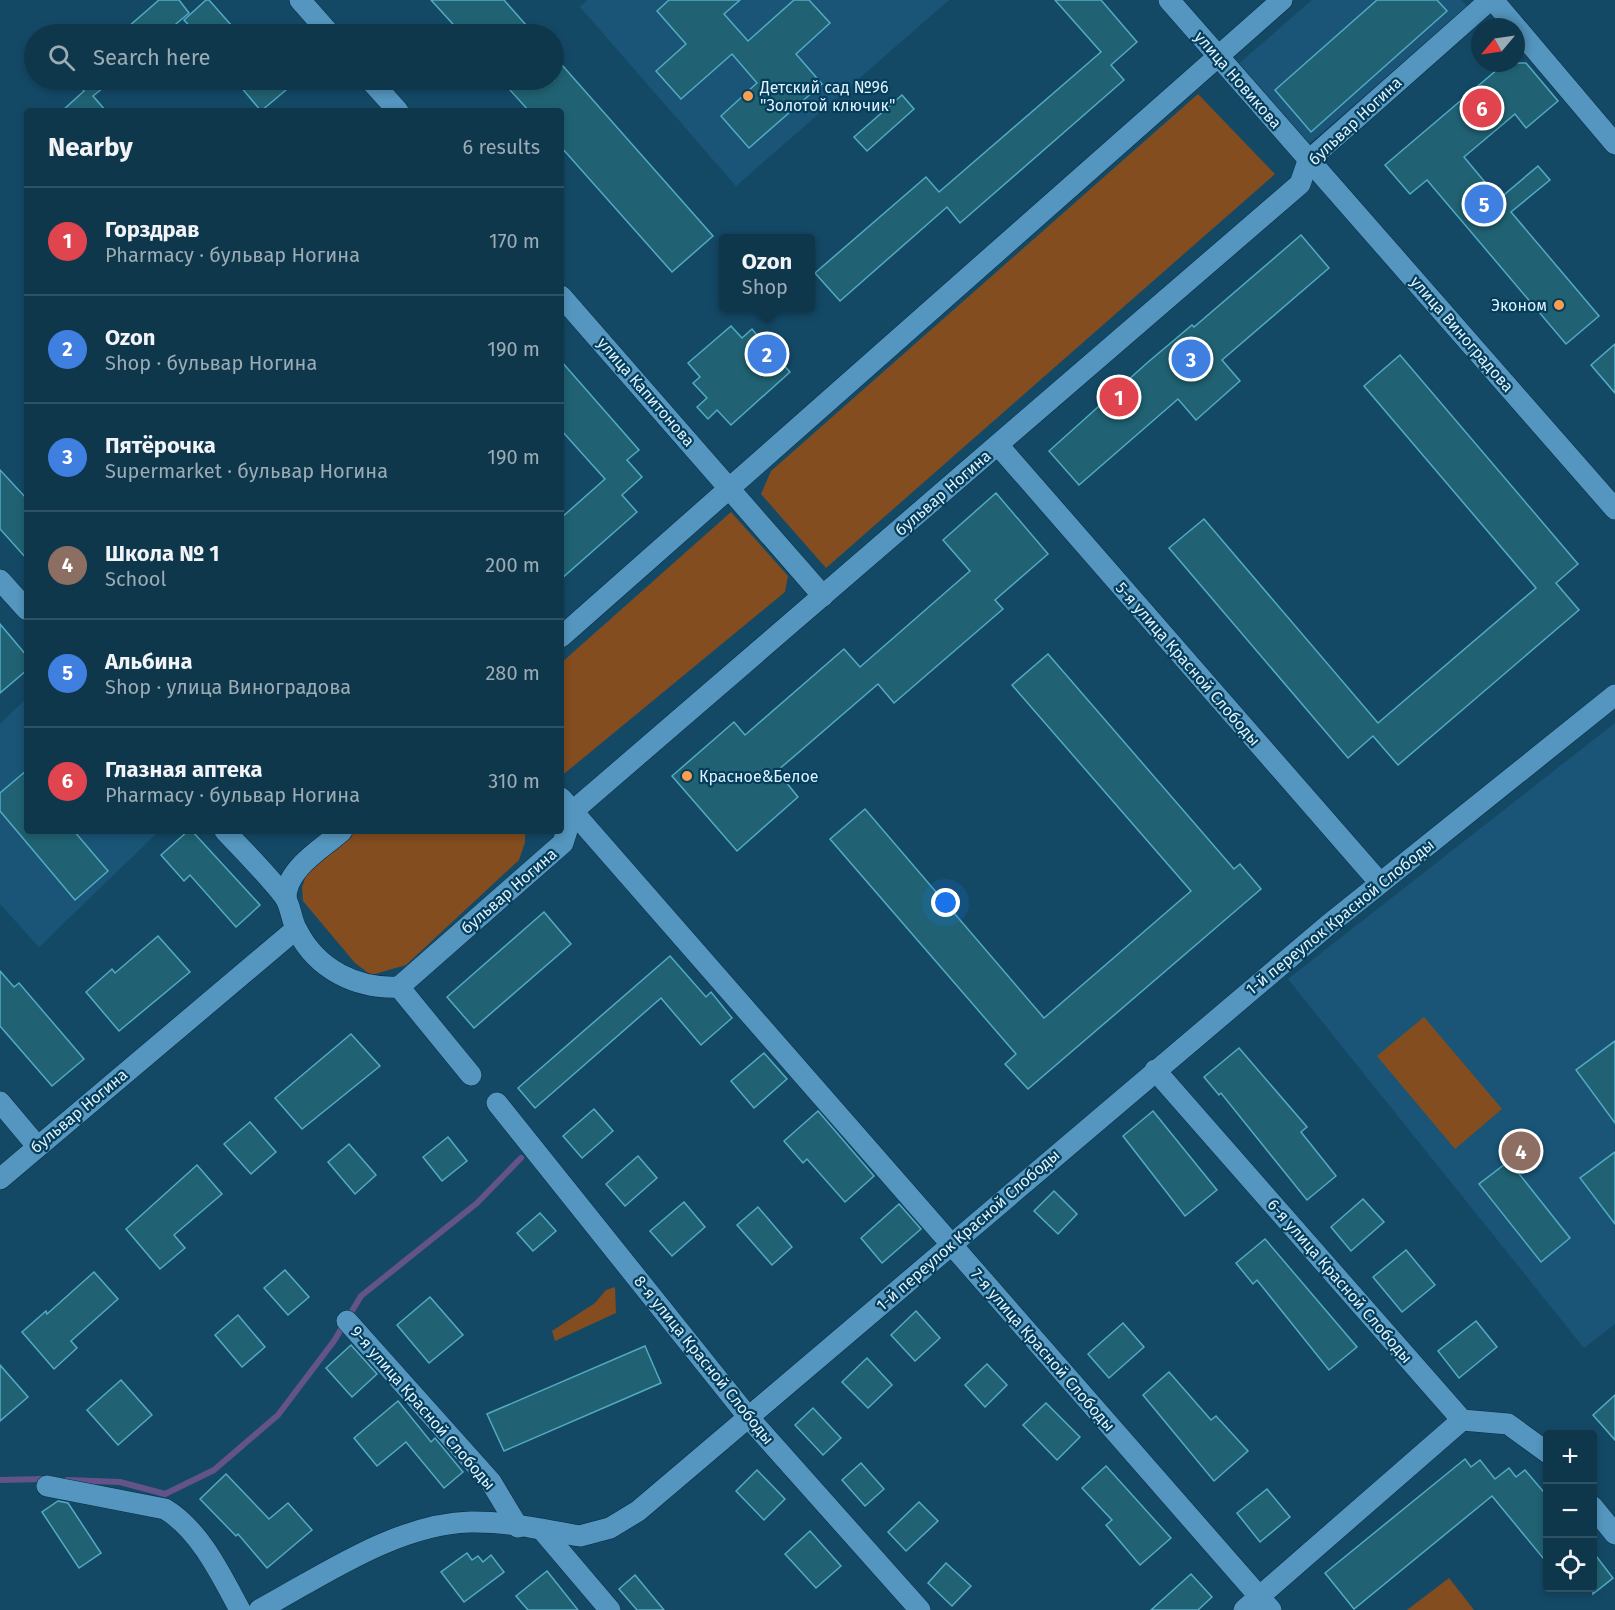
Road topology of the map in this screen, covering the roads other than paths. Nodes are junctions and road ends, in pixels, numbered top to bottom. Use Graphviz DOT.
graph roads {
  1 [pos="300,0"];
  2 [pos="1168,0"];
  3 [pos="1281,0"];
  4 [pos="1492,0"];
  5 [pos="321,24"];
  6 [pos="1218,56"];
  7 [pos="379,90"];
  8 [pos="395,108"];
  9 [pos="1615,144"];
  10 [pos="1308,161"];
  11 [pos="564,299"];
  12 [pos="998,445"];
  13 [pos="730,488"];
  14 [pos="1615,509"];
  15 [pos="0,580"];
  16 [pos="823,596"];
  17 [pos="24,607"];
  18 [pos="564,634"];
  19 [pos="1615,695"];
  20 [pos="567,805"];
  21 [pos="228,834"];
  22 [pos="339,834"];
  23 [pos="564,834"];
  24 [pos="564,834"];
  25 [pos="1380,883"];
  26 [pos="286,898"];
  27 [pos="296,930"];
  28 [pos="399,987"];
  29 [pos="1155,1070"];
  30 [pos="471,1075"];
  31 [pos="0,1102"];
  32 [pos="497,1103"];
  33 [pos="37,1146"];
  34 [pos="0,1179"];
  35 [pos="951,1244"];
  36 [pos="346,1321"];
  37 [pos="749,1418"];
  38 [pos="1461,1420"];
  39 [pos="1543,1449"];
  40 [pos="46,1486"];
  41 [pos="1597,1511"];
  42 [pos="518,1527"];
  43 [pos="542,1530"];
  44 [pos="1615,1534"];
  45 [pos="291,1602"];
  46 [pos="1258,1605"];
  47 [pos="240,1610"];
  48 [pos="259,1610"];
  49 [pos="610,1610"];
  50 [pos="920,1610"];
  1 -- 5 [label="street"];
  2 -- 6 [label="street, улица Новикова"];
  3 -- 6 [label="street"];
  4 -- 9 [label="street"];
  4 -- 10 [label="street, бульвар Ногина"];
  6 -- 10 [label="street, улица Новикова"];
  6 -- 13 [label="street"];
  7 -- 8 [label="street"];
  10 -- 12 [label="street, бульвар Ногина"];
  10 -- 14 [label="street, улица Виноградова"];
  11 -- 13 [label="street, улица Капитонова"];
  12 -- 16 [label="street, бульвар Ногина"];
  12 -- 25 [label="street, 5-я улица Красной Слободы"];
  13 -- 16 [label="street, улица Капитонова"];
  13 -- 18 [label="street"];
  15 -- 17 [label="street"];
  16 -- 20 [label="street, бульвар Ногина"];
  19 -- 25 [label="street, 1-й переулок Красной Слободы"];
  20 -- 23 [label="street, бульвар Ногина"];
  20 -- 35 [label="street, 7-я улица Красной Слободы"];
  21 -- 26 [label="street"];
  22 -- 26 [label="street"];
  24 -- 28 [label="street, бульвар Ногина"];
  25 -- 29 [label="street, 1-й переулок Красной Слободы"];
  26 -- 27 [label="street"];
  27 -- 28 [label="street"];
  27 -- 33 [label="street, бульвар Ногина"];
  28 -- 30 [label="street"];
  29 -- 35 [label="street, 1-й переулок Красной Слободы"];
  29 -- 38 [label="street, 6-я улица Красной Слободы"];
  31 -- 33 [label="street"];
  32 -- 37 [label="street, 8-я улица Красной Слободы"];
  33 -- 34 [label="street, бульвар Ногина"];
  35 -- 37 [label="street, 1-й переулок Красной Слободы"];
  35 -- 46 [label="street, 7-я улица Красной Слободы"];
  36 -- 42 [label="street, 9-я улица Красной Слободы"];
  37 -- 43 [label="street, 1-й переулок Красной Слободы"];
  37 -- 50 [label="street, 8-я улица Красной Слободы"];
  38 -- 39 [label="street"];
  38 -- 46 [label="street"];
  40 -- 47 [label="street"];
  41 -- 44 [label="street"];
  42 -- 43 [label="street, 1-й переулок Красной Слободы"];
  42 -- 45 [label="street, 1-й переулок Красной Слободы"];
  43 -- 49 [label="street"];
  45 -- 48 [label="street, 1-й переулок Красной Слободы"];
}
